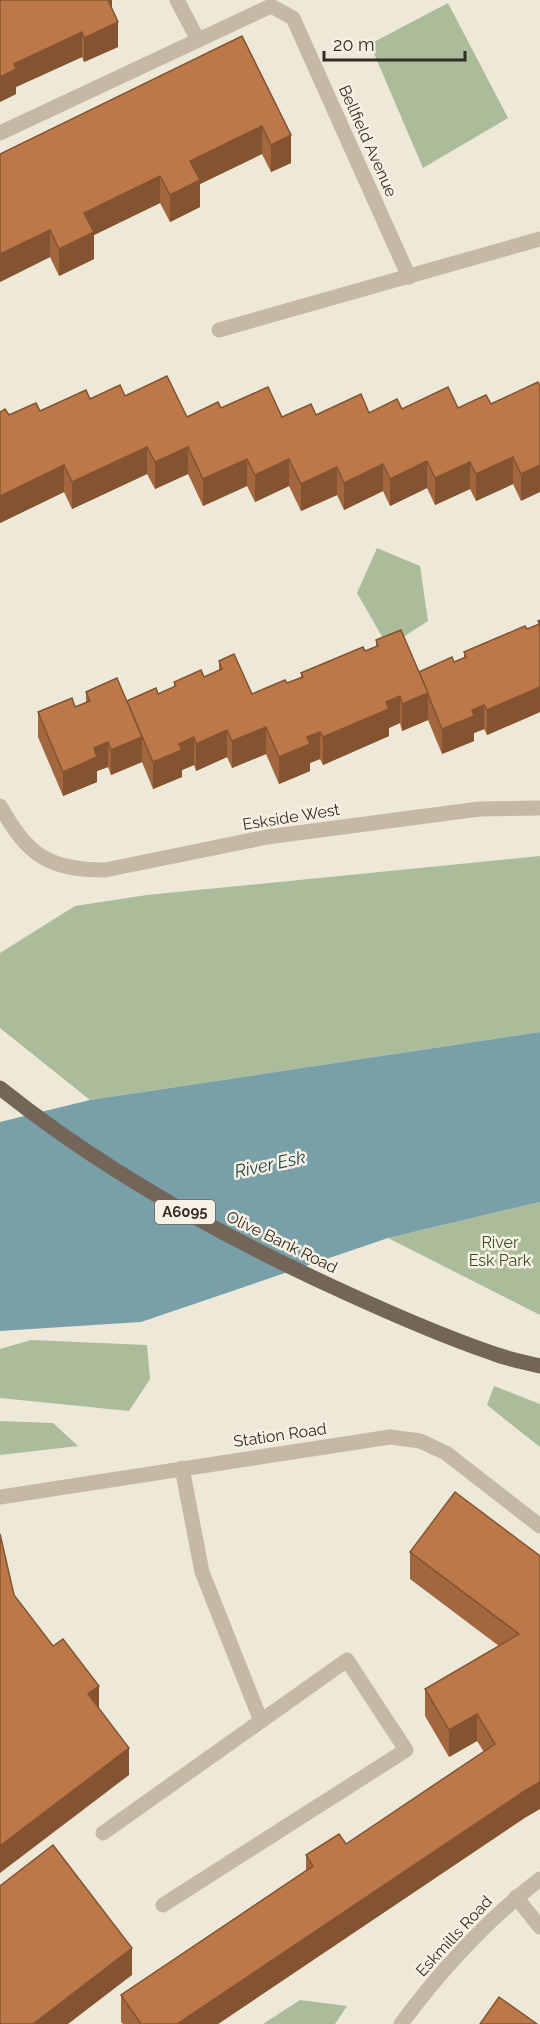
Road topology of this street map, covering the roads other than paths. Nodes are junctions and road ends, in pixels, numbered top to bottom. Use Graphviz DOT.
graph roads {
  1 [pos="177,0"];
  2 [pos="198,40"];
  3 [pos="0,133"];
  4 [pos="540,239"];
  5 [pos="409,277"];
  6 [pos="219,330"];
  7 [pos="0,806"];
  8 [pos="540,808"];
  9 [pos="3,1091"];
  10 [pos="540,1366"];
  11 [pos="182,1468"];
  12 [pos="0,1497"];
  13 [pos="540,1526"];
  14 [pos="261,1721"];
  15 [pos="103,1833"];
  16 [pos="540,1878"];
  17 [pos="516,1897"];
  18 [pos="164,1905"];
  19 [pos="540,1927"];
  20 [pos="401,2024"];
  1 -- 2 [label="street"];
  2 -- 3 [label="street, Bellfield Avenue"];
  2 -- 5 [label="street, Bellfield Avenue"];
  4 -- 5 [label="street"];
  5 -- 6 [label="street"];
  7 -- 8 [label="street, Eskside West"];
  9 -- 10 [label="main road, Olive Bank Road / A6095"];
  11 -- 12 [label="street, Station Road"];
  11 -- 13 [label="street, Station Road"];
  11 -- 14 [label="street"];
  14 -- 15 [label="street"];
  14 -- 18 [label="street"];
  16 -- 17 [label="street, Eskmills Road"];
  17 -- 19 [label="street"];
  17 -- 20 [label="street, Eskmills Road"];
}
